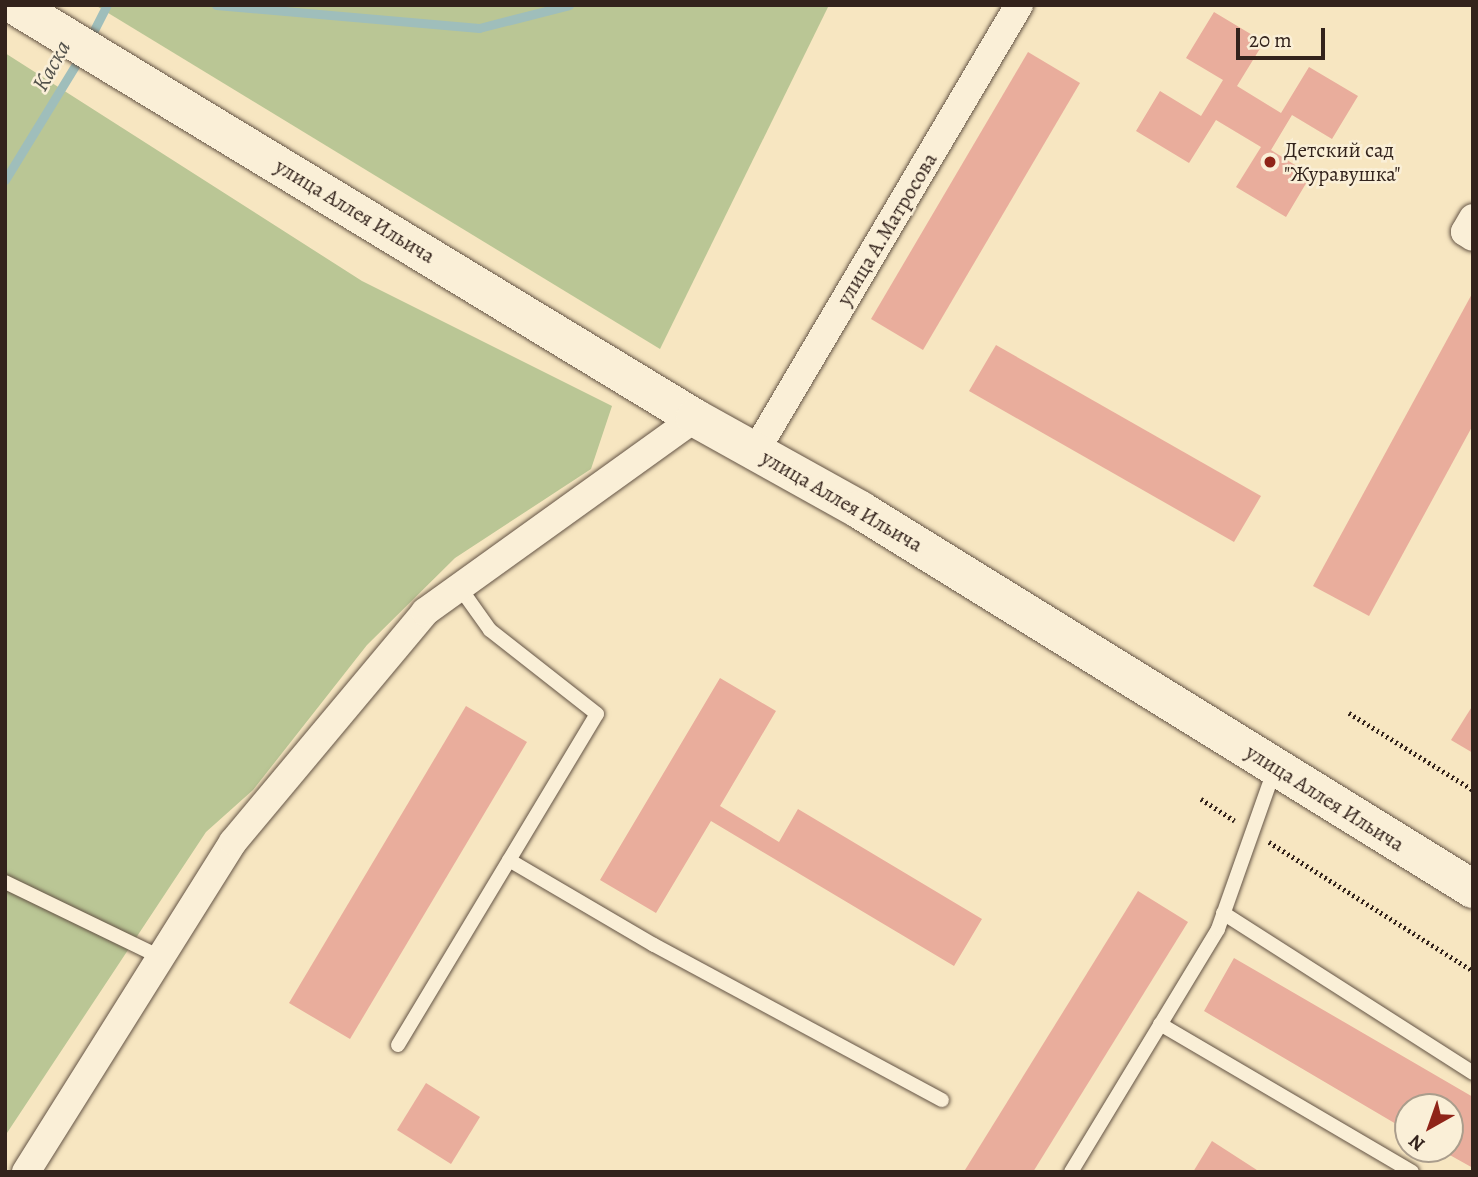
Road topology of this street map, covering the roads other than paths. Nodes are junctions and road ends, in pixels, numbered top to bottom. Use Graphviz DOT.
graph roads {
  1 [pos="1019,5"];
  2 [pos="21,10"];
  3 [pos="695,418"];
  4 [pos="755,452"];
  5 [pos="460,588"];
  6 [pos="1275,767"];
  7 [pos="509,860"];
  8 [pos="5,882"];
  9 [pos="1473,889"];
  10 [pos="1223,913"];
  11 [pos="160,957"];
  12 [pos="1160,1024"];
  13 [pos="398,1045"];
  14 [pos="1473,1073"];
  15 [pos="942,1100"];
  16 [pos="26,1172"];
  17 [pos="1071,1172"];
  18 [pos="1412,1172"];
  1 -- 4 [label="street, улица А.Матросова"];
  2 -- 3 [label="main road, улица Аллея Ильича"];
  3 -- 4 [label="main road, улица Аллея Ильича"];
  3 -- 5 [label="street"];
  4 -- 6 [label="main road, улица Аллея Ильича"];
  5 -- 7 [label="lane"];
  5 -- 11 [label="street"];
  6 -- 9 [label="main road, улица Аллея Ильича"];
  6 -- 10 [label="lane"];
  7 -- 13 [label="lane"];
  7 -- 15 [label="lane"];
  8 -- 11 [label="lane"];
  10 -- 12 [label="lane"];
  10 -- 14 [label="lane"];
  11 -- 16 [label="street"];
  12 -- 17 [label="lane"];
  12 -- 18 [label="lane"];
}
